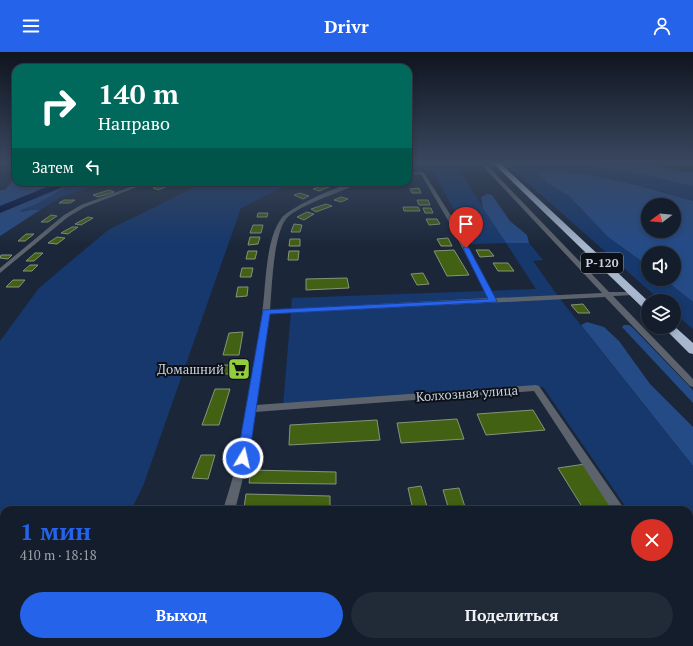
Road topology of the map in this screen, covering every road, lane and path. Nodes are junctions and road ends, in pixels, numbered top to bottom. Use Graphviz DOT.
graph roads {
  1 [pos="127,190"];
  2 [pos="339,190"];
  3 [pos="432,190"];
  4 [pos="506,190"];
  5 [pos="524,190"];
  6 [pos="0,271"];
  7 [pos="634,293"];
  8 [pos="607,295"];
  9 [pos="641,300"];
  10 [pos="493,301"];
  11 [pos="266,312"];
  12 [pos="676,334"];
  13 [pos="693,350"];
  14 [pos="693,384"];
  15 [pos="251,409"];
  16 [pos="230,506"];
  17 [pos="616,506"];
  1 -- 6 [label="street"];
  2 -- 11 [label="street"];
  3 -- 10 [label="street"];
  4 -- 8 [label="street"];
  5 -- 7 [label="highway, Р-120"];
  7 -- 8 [label="street"];
  7 -- 9 [label="highway, Р-120"];
  8 -- 10 [label="street"];
  8 -- 14 [label="street"];
  10 -- 11 [label="street"];
  11 -- 15 [label="street"];
  12 -- 13 [label="highway"];
  15 -- 16 [label="street"];
  15 -- 17 [label="street, Колхозная улица"];
}
